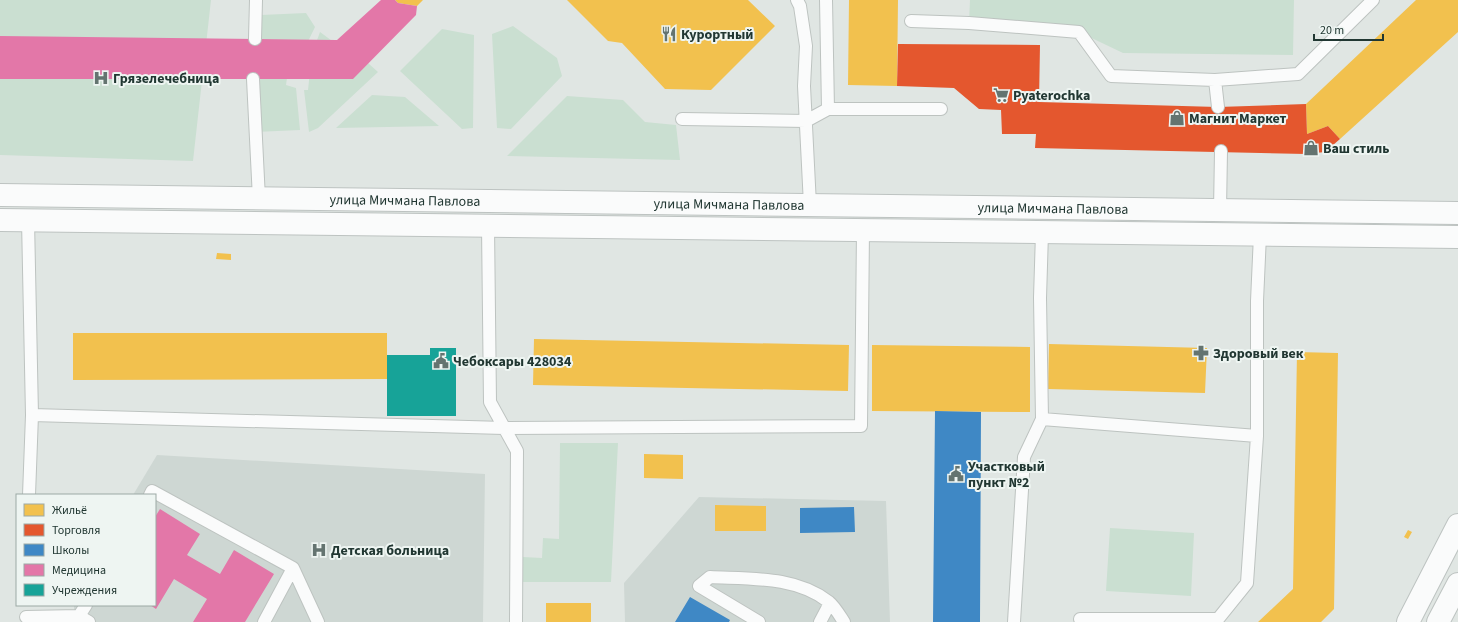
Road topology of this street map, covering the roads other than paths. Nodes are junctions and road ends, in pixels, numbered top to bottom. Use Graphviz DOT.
graph roads {
  1 [pos="256,0"];
  2 [pos="797,0"];
  3 [pos="826,0"];
  4 [pos="1372,0"];
  5 [pos="911,21"];
  6 [pos="255,39"];
  7 [pos="253,79"];
  8 [pos="1215,80"];
  9 [pos="1218,107"];
  10 [pos="828,109"];
  11 [pos="941,109"];
  12 [pos="682,119"];
  13 [pos="806,122"];
  14 [pos="1221,151"];
  15 [pos="0,195"];
  16 [pos="27,196"];
  17 [pos="259,199"];
  18 [pos="487,201"];
  19 [pos="810,205"];
  20 [pos="1041,208"];
  21 [pos="1220,210"];
  22 [pos="1260,211"];
  23 [pos="1458,213"];
  24 [pos="0,220"];
  25 [pos="28,220"];
  26 [pos="488,226"];
  27 [pos="810,230"];
  28 [pos="863,230"];
  29 [pos="1042,232"];
  30 [pos="1260,235"];
  31 [pos="1458,238"];
  32 [pos="32,415"];
  33 [pos="1042,419"];
  34 [pos="504,428"];
  35 [pos="1257,436"];
  36 [pos="30,494"];
  37 [pos="150,494"];
  38 [pos="1458,525"];
  39 [pos="294,568"];
  40 [pos="1458,584"];
  41 [pos="830,603"];
  42 [pos="86,606"];
  43 [pos="26,615"];
  44 [pos="84,619"];
  45 [pos="1080,619"];
  46 [pos="264,622"];
  47 [pos="318,622"];
  48 [pos="516,622"];
  49 [pos="759,622"];
  50 [pos="820,622"];
  51 [pos="844,622"];
  52 [pos="1014,622"];
  53 [pos="1408,622"];
  54 [pos="1438,622"];
  1 -- 6 [label="lane"];
  2 -- 13 [label="lane"];
  3 -- 10 [label="lane"];
  4 -- 8 [label="lane"];
  5 -- 8 [label="lane"];
  7 -- 17 [label="lane"];
  8 -- 9 [label="lane"];
  10 -- 11 [label="lane"];
  10 -- 13 [label="lane"];
  12 -- 13 [label="lane"];
  13 -- 19 [label="lane"];
  14 -- 21 [label="lane"];
  15 -- 16 [label="main road, улица Мичмана Павлова"];
  16 -- 17 [label="main road, улица Мичмана Павлова"];
  16 -- 25 [label="main road"];
  17 -- 18 [label="main road, улица Мичмана Павлова"];
  18 -- 19 [label="main road, улица Мичмана Павлова"];
  18 -- 26 [label="main road"];
  19 -- 20 [label="main road, улица Мичмана Павлова"];
  19 -- 27 [label="main road"];
  20 -- 21 [label="main road, улица Мичмана Павлова"];
  20 -- 29 [label="main road"];
  21 -- 22 [label="main road, улица Мичмана Павлова"];
  22 -- 23 [label="main road, улица Мичмана Павлова"];
  22 -- 30 [label="main road"];
  24 -- 25 [label="main road, улица Мичмана Павлова"];
  25 -- 26 [label="main road, улица Мичмана Павлова"];
  25 -- 32 [label="lane"];
  26 -- 27 [label="main road, улица Мичмана Павлова"];
  26 -- 34 [label="lane"];
  27 -- 28 [label="main road, улица Мичмана Павлова"];
  28 -- 29 [label="main road, улица Мичмана Павлова"];
  28 -- 34 [label="lane"];
  29 -- 30 [label="main road, улица Мичмана Павлова"];
  29 -- 33 [label="lane"];
  30 -- 31 [label="main road, улица Мичмана Павлова"];
  30 -- 35 [label="lane"];
  32 -- 34 [label="lane"];
  32 -- 36 [label="lane"];
  33 -- 35 [label="lane"];
  33 -- 52 [label="lane"];
  34 -- 48 [label="lane"];
  35 -- 45 [label="lane"];
  37 -- 39 [label="lane"];
  38 -- 53 [label="main road"];
  39 -- 46 [label="lane"];
  39 -- 47 [label="lane"];
  40 -- 54 [label="main road"];
  41 -- 49 [label="lane"];
  41 -- 50 [label="lane"];
  41 -- 51 [label="lane"];
  42 -- 44 [label="lane"];
  43 -- 44 [label="lane"];
}
